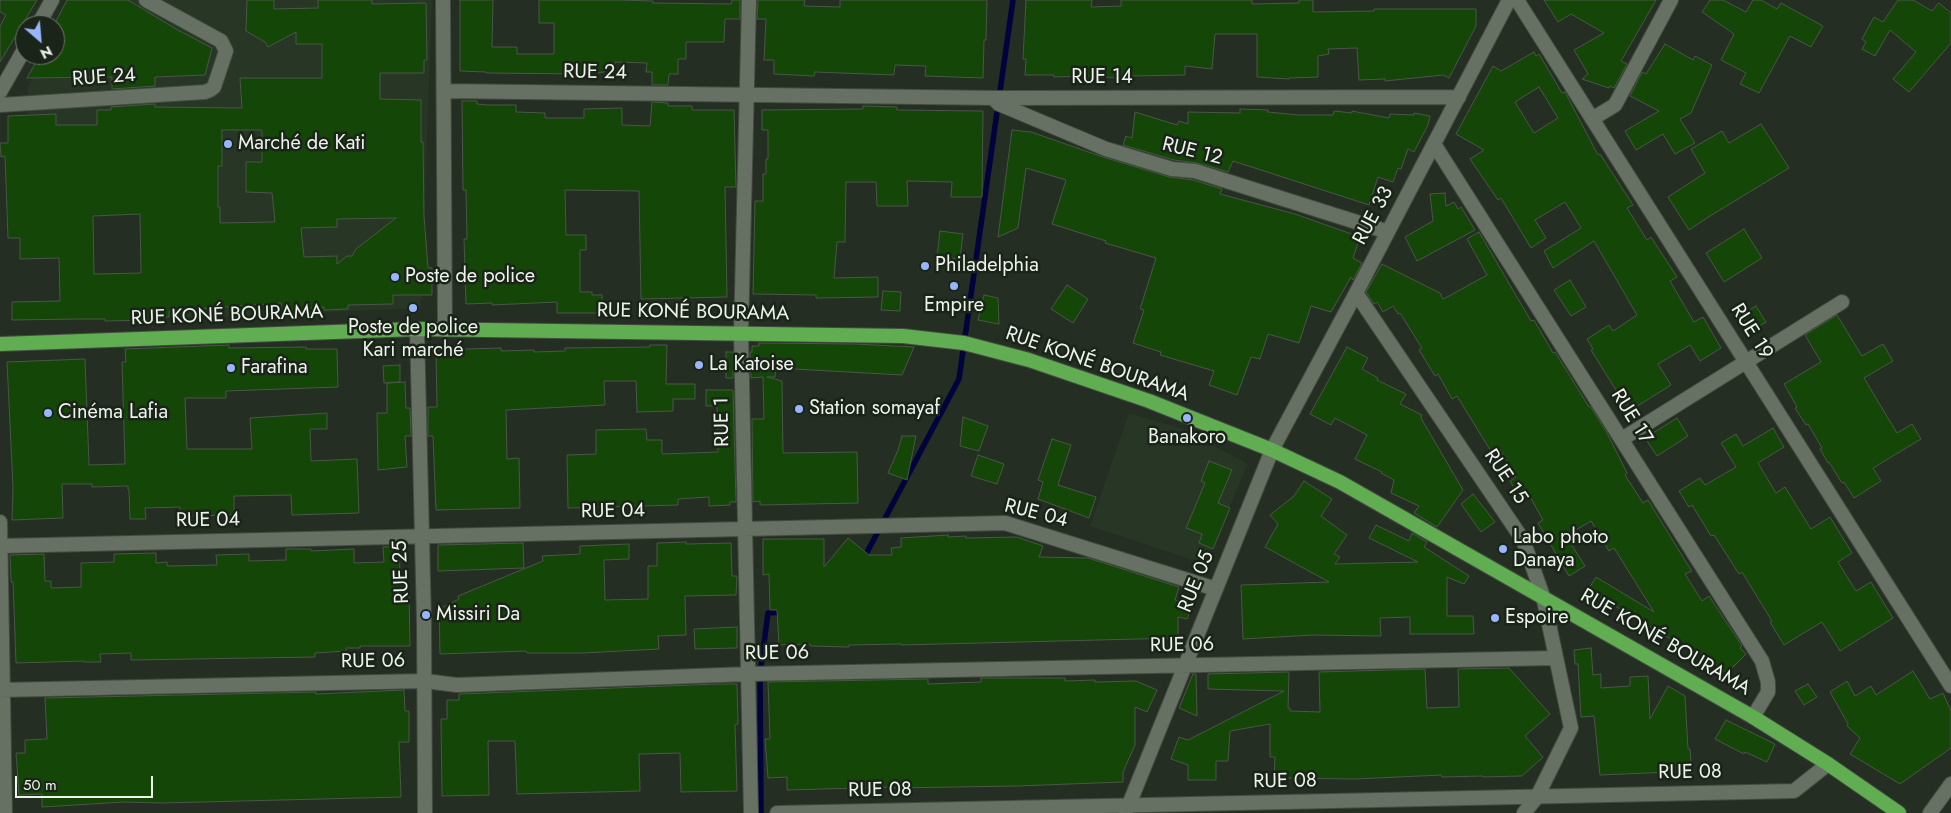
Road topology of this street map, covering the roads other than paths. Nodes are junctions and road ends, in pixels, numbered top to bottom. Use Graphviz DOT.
graph roads {
  1 [pos="52,0"];
  2 [pos="146,0"];
  3 [pos="443,0"];
  4 [pos="749,0"];
  5 [pos="1509,0"];
  6 [pos="1517,0"];
  7 [pos="1671,0"];
  8 [pos="44,15"];
  9 [pos="15,65"];
  10 [pos="444,91"];
  11 [pos="0,92"];
  12 [pos="746,95"];
  13 [pos="1459,97"];
  14 [pos="992,98"];
  15 [pos="0,105"];
  16 [pos="1592,119"];
  17 [pos="1434,144"];
  18 [pos="1388,232"];
  19 [pos="1356,293"];
  20 [pos="1842,302"];
  21 [pos="417,329"];
  22 [pos="445,330"];
  23 [pos="740,333"];
  24 [pos="0,344"];
  25 [pos="1746,362"];
  26 [pos="1622,439"];
  27 [pos="1272,450"];
  28 [pos="0,522"];
  29 [pos="745,529"];
  30 [pos="421,536"];
  31 [pos="0,546"];
  32 [pos="1216,589"];
  33 [pos="1543,596"];
  34 [pos="1556,658"];
  35 [pos="1186,666"];
  36 [pos="748,674"];
  37 [pos="425,681"];
  38 [pos="1951,686"];
  39 [pos="2,690"];
  40 [pos="1754,717"];
  41 [pos="1828,764"];
  42 [pos="1951,784"];
  43 [pos="1537,797"];
  44 [pos="1127,809"];
  45 [pos="1890,811"];
  46 [pos="6,813"];
  47 [pos="425,813"];
  48 [pos="751,813"];
  49 [pos="777,813"];
  50 [pos="1524,813"];
  51 [pos="1930,813"];
  1 -- 8 [label="street"];
  2 -- 15 [label="street, RUE 24"];
  3 -- 10 [label="street"];
  4 -- 12 [label="street, RUE 1"];
  5 -- 13 [label="street, RUE 33"];
  6 -- 16 [label="street, RUE 19"];
  7 -- 16 [label="street"];
  9 -- 11 [label="street"];
  10 -- 12 [label="street, RUE 24"];
  10 -- 22 [label="street"];
  12 -- 14 [label="street, RUE 14"];
  12 -- 23 [label="street, RUE 1"];
  13 -- 14 [label="street, RUE 14"];
  13 -- 17 [label="street, RUE 33"];
  14 -- 18 [label="street, RUE 12"];
  16 -- 25 [label="street, RUE 19"];
  17 -- 18 [label="street, RUE 33"];
  17 -- 26 [label="street, RUE 17"];
  18 -- 19 [label="street, RUE 33"];
  19 -- 27 [label="street, RUE 33"];
  19 -- 33 [label="street, RUE 15"];
  20 -- 25 [label="street"];
  21 -- 22 [label="highway, RUE KONÉ BOURAMA"];
  21 -- 24 [label="highway, RUE KONÉ BOURAMA"];
  21 -- 30 [label="street, RUE 25"];
  22 -- 23 [label="highway, RUE KONÉ BOURAMA"];
  23 -- 27 [label="highway, RUE KONÉ BOURAMA"];
  23 -- 29 [label="street, RUE 1"];
  25 -- 26 [label="street"];
  25 -- 38 [label="street, RUE 19"];
  26 -- 40 [label="street, RUE 17"];
  27 -- 32 [label="street, RUE 05"];
  27 -- 33 [label="highway, RUE KONÉ BOURAMA"];
  28 -- 31 [label="street"];
  29 -- 30 [label="street, RUE 04"];
  29 -- 32 [label="street, RUE 04"];
  29 -- 36 [label="street, RUE 1"];
  30 -- 31 [label="street, RUE 04"];
  30 -- 37 [label="street, RUE 25"];
  31 -- 39 [label="street"];
  32 -- 35 [label="street, RUE 05"];
  33 -- 34 [label="street, RUE 15"];
  33 -- 40 [label="highway, RUE KONÉ BOURAMA"];
  34 -- 35 [label="street, RUE 06"];
  34 -- 43 [label="street, RUE 15"];
  35 -- 36 [label="street, RUE 06"];
  35 -- 44 [label="street, RUE 05"];
  36 -- 37 [label="street, RUE 06"];
  36 -- 48 [label="street, RUE 1"];
  37 -- 39 [label="street, RUE 06"];
  37 -- 47 [label="street, RUE 25"];
  39 -- 46 [label="street"];
  40 -- 41 [label="highway, RUE KONÉ BOURAMA"];
  41 -- 43 [label="street, RUE 08"];
  41 -- 45 [label="highway, RUE KONÉ BOURAMA"];
  42 -- 51 [label="street"];
  43 -- 44 [label="street, RUE 08"];
  43 -- 50 [label="street, RUE 15"];
  44 -- 49 [label="street, RUE 08"];
}
